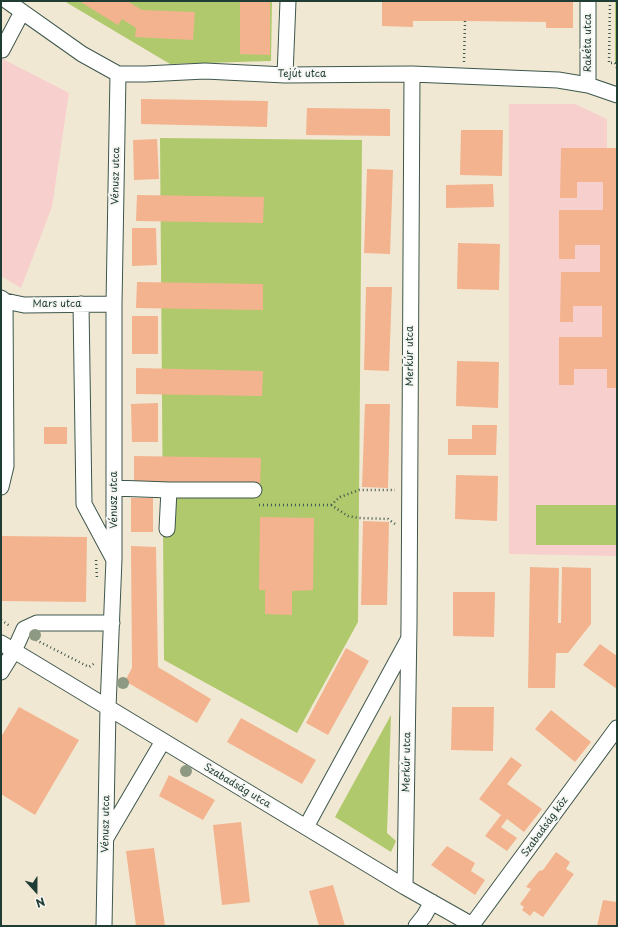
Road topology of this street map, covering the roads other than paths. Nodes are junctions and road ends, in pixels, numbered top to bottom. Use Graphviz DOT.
graph roads {
  1 [pos="7,1"];
  2 [pos="288,1"];
  3 [pos="588,1"];
  4 [pos="22,12"];
  5 [pos="1,50"];
  6 [pos="118,74"];
  7 [pos="412,74"];
  8 [pos="285,75"];
  9 [pos="588,85"];
  10 [pos="617,95"];
  11 [pos="3,300"];
  12 [pos="81,304"];
  13 [pos="114,304"];
  14 [pos="1,487"];
  15 [pos="114,488"];
  16 [pos="169,490"];
  17 [pos="254,498"];
  18 [pos="167,529"];
  19 [pos="114,559"];
  20 [pos="112,623"];
  21 [pos="409,638"];
  22 [pos="1,643"];
  23 [pos="14,651"];
  24 [pos="1,672"];
  25 [pos="108,708"];
  26 [pos="617,728"];
  27 [pos="163,741"];
  28 [pos="306,827"];
  29 [pos="106,839"];
  30 [pos="405,887"];
  31 [pos="432,902"];
  32 [pos="104,926"];
  33 [pos="416,926"];
  34 [pos="473,926"];
  1 -- 4 [label="street, Tejút utca"];
  2 -- 8 [label="street"];
  3 -- 9 [label="street, Rakéta utca"];
  4 -- 5 [label="street"];
  4 -- 6 [label="street, Tejút utca"];
  6 -- 8 [label="street, Tejút utca"];
  6 -- 13 [label="street, Vénusz utca"];
  7 -- 8 [label="street, Tejút utca"];
  7 -- 9 [label="street, Tejút utca"];
  7 -- 21 [label="street, Merkúr utca"];
  9 -- 10 [label="street, Tejút utca"];
  11 -- 12 [label="street, Mars utca"];
  11 -- 14 [label="street"];
  12 -- 13 [label="street, Mars utca"];
  12 -- 19 [label="street"];
  13 -- 15 [label="street, Vénusz utca"];
  15 -- 16 [label="street"];
  15 -- 19 [label="street, Vénusz utca"];
  16 -- 17 [label="street"];
  16 -- 18 [label="street"];
  19 -- 20 [label="street, Vénusz utca"];
  20 -- 23 [label="street"];
  20 -- 25 [label="street, Vénusz utca"];
  21 -- 28 [label="street, Merkúr utca"];
  21 -- 30 [label="street, Merkúr utca"];
  22 -- 23 [label="street, Szabadság utca"];
  23 -- 24 [label="street"];
  23 -- 25 [label="street, Szabadság utca"];
  25 -- 27 [label="street, Szabadság utca"];
  25 -- 29 [label="street, Vénusz utca"];
  26 -- 34 [label="street, Szabadság köz"];
  27 -- 28 [label="street, Szabadság utca"];
  27 -- 29 [label="street"];
  28 -- 30 [label="street, Szabadság utca"];
  29 -- 32 [label="street, Vénusz utca"];
  30 -- 31 [label="street, Szabadság utca"];
  31 -- 33 [label="street"];
  31 -- 34 [label="street, Szabadság utca"];
}
